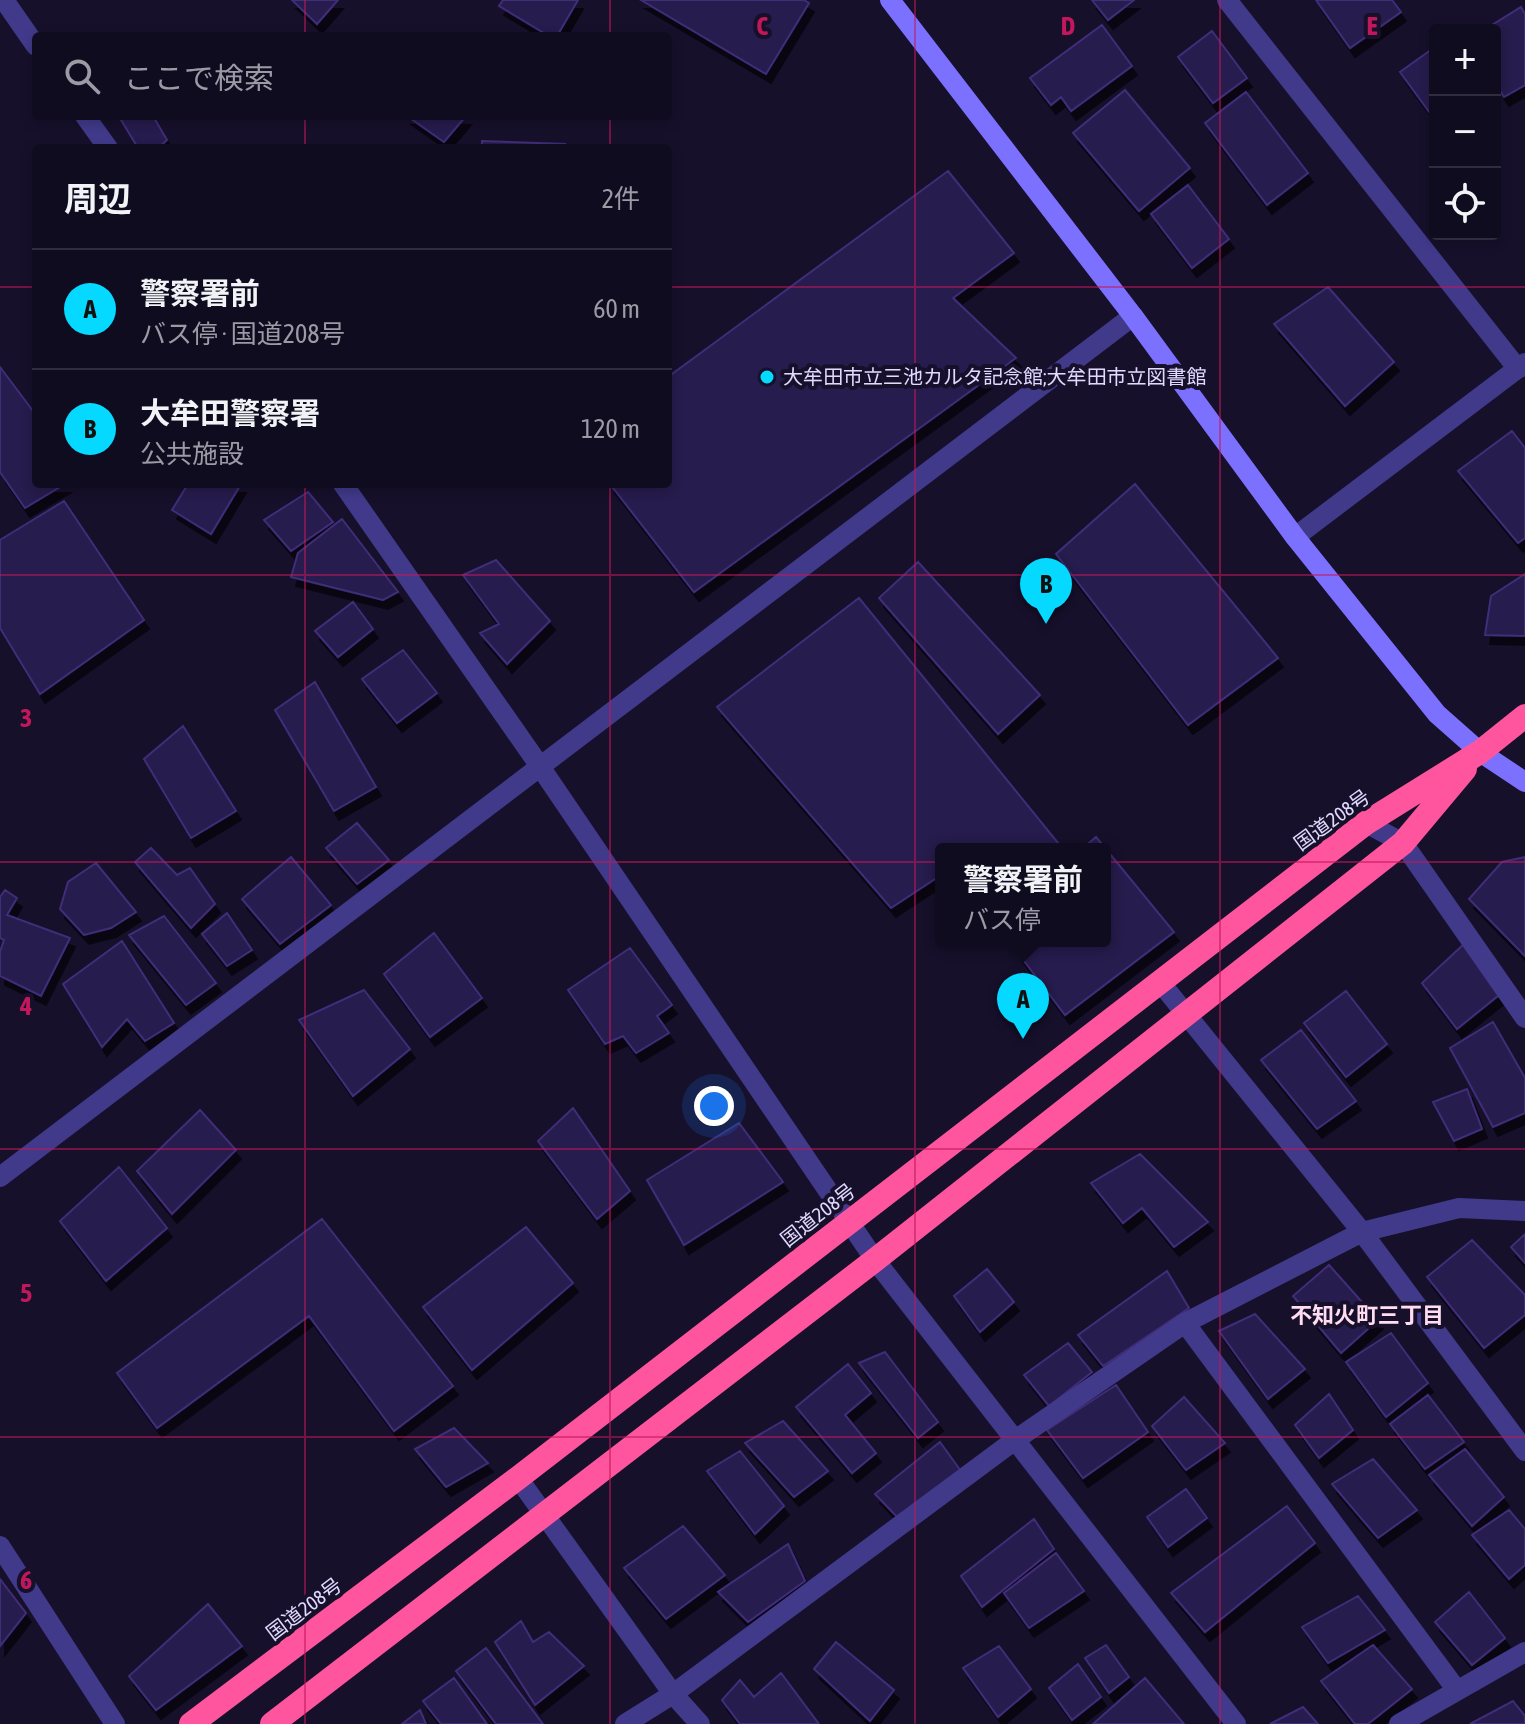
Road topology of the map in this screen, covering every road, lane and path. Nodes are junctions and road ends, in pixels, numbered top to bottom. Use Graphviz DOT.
graph roads {
  1 [pos="4,0"];
  2 [pos="890,0"];
  3 [pos="1227,0"];
  4 [pos="32,40"];
  5 [pos="88,120"];
  6 [pos="105,144"];
  7 [pos="1133,316"];
  8 [pos="1521,366"];
  9 [pos="346,488"];
  10 [pos="1295,537"];
  11 [pos="1525,716"];
  12 [pos="1480,752"];
  13 [pos="539,765"];
  14 [pos="1525,782"];
  15 [pos="1366,823"];
  16 [pos="1403,843"];
  17 [pos="1160,982"];
  18 [pos="1189,1014"];
  19 [pos="1525,1018"];
  20 [pos="0,1177"];
  21 [pos="1525,1211"];
  22 [pos="848,1222"];
  23 [pos="1362,1232"];
  24 [pos="875,1260"];
  25 [pos="1185,1323"];
  26 [pos="1015,1440"];
  27 [pos="1525,1451"];
  28 [pos="518,1478"];
  29 [pos="546,1513"];
  30 [pos="0,1546"];
  31 [pos="1525,1652"];
  32 [pos="1456,1689"];
  33 [pos="673,1694"];
  34 [pos="115,1724"];
  35 [pos="191,1724"];
  36 [pos="272,1724"];
  37 [pos="625,1724"];
  38 [pos="700,1724"];
  39 [pos="1236,1724"];
  40 [pos="1399,1724"];
  1 -- 4 [label="street"];
  2 -- 7 [label="street"];
  3 -- 8 [label="street"];
  5 -- 6 [label="street"];
  7 -- 10 [label="street"];
  7 -- 13 [label="street"];
  8 -- 10 [label="street"];
  9 -- 13 [label="street"];
  10 -- 12 [label="street"];
  11 -- 12 [label="highway, 国道208号"];
  12 -- 14 [label="street"];
  12 -- 15 [label="highway, 国道208号"];
  12 -- 16 [label="highway, 国道208号"];
  13 -- 20 [label="street"];
  13 -- 22 [label="street"];
  15 -- 16 [label="street"];
  15 -- 17 [label="highway, 国道208号"];
  16 -- 18 [label="highway, 国道208号"];
  16 -- 19 [label="street"];
  17 -- 18 [label="street"];
  17 -- 22 [label="highway, 国道208号"];
  18 -- 23 [label="street"];
  18 -- 24 [label="highway, 国道208号"];
  21 -- 23 [label="street"];
  22 -- 24 [label="street"];
  22 -- 28 [label="highway, 国道208号"];
  23 -- 25 [label="street"];
  23 -- 27 [label="street"];
  24 -- 26 [label="street"];
  24 -- 29 [label="highway, 国道208号"];
  25 -- 26 [label="street"];
  25 -- 32 [label="street"];
  26 -- 33 [label="street"];
  26 -- 39 [label="street"];
  28 -- 29 [label="street"];
  28 -- 35 [label="highway, 国道208号"];
  29 -- 33 [label="street"];
  29 -- 36 [label="highway, 国道208号"];
  30 -- 34 [label="street"];
  31 -- 32 [label="street"];
  32 -- 40 [label="street"];
  33 -- 37 [label="street"];
  33 -- 38 [label="street"];
}
